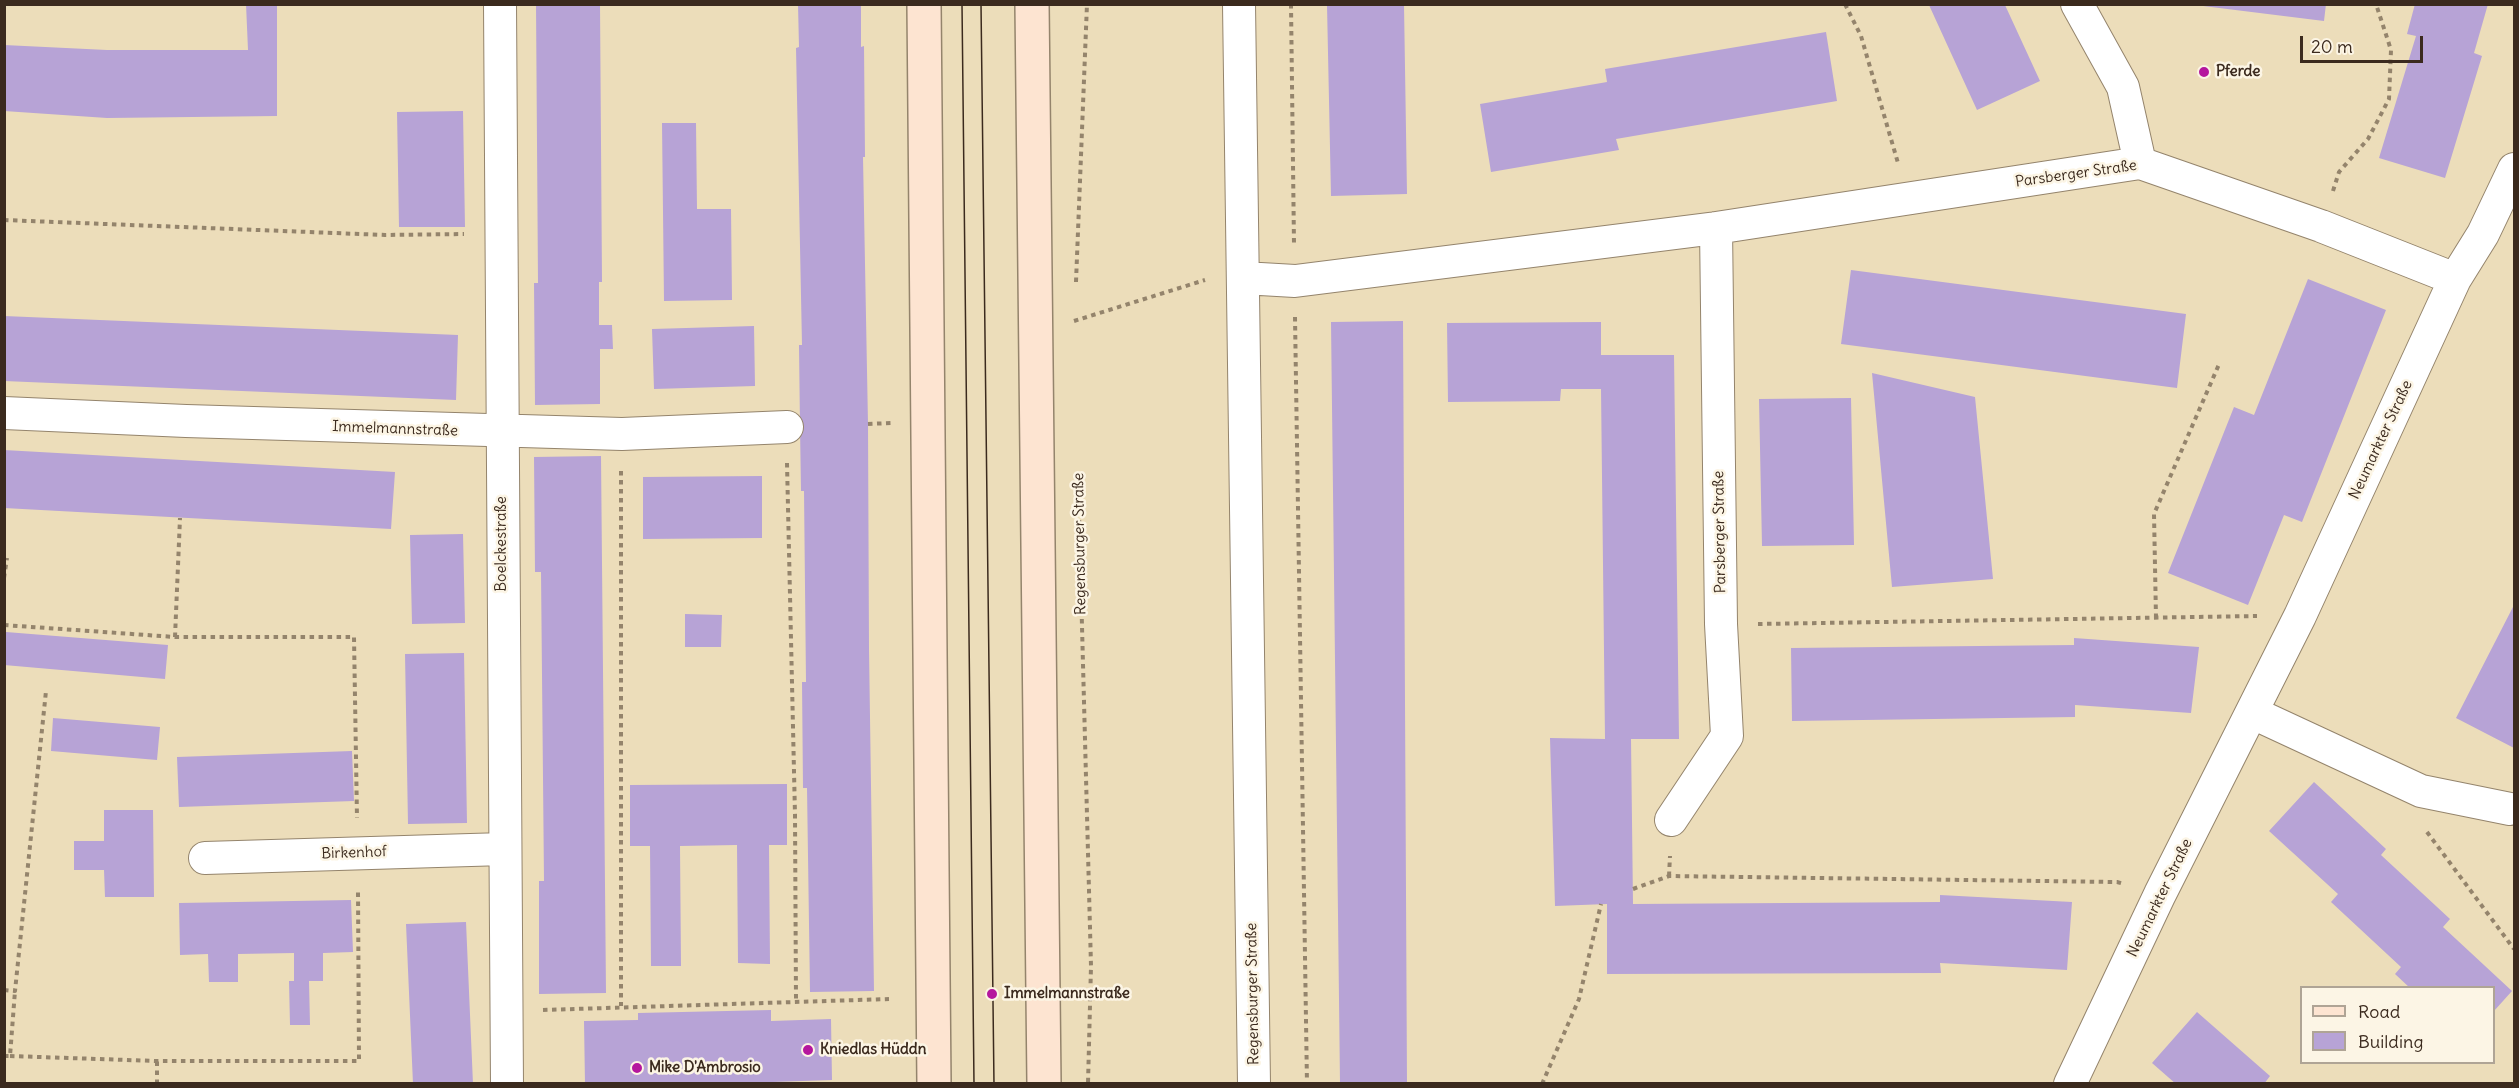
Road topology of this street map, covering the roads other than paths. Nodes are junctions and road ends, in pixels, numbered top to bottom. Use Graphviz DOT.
graph roads {
  1 [pos="500,4"];
  2 [pos="924,4"];
  3 [pos="1032,4"];
  4 [pos="1239,4"];
  5 [pos="2077,4"];
  6 [pos="2140,163"];
  7 [pos="2514,169"];
  8 [pos="1716,228"];
  9 [pos="1243,278"];
  10 [pos="2455,279"];
  11 [pos="4,413"];
  12 [pos="787,427"];
  13 [pos="501,432"];
  14 [pos="2253,713"];
  15 [pos="2510,809"];
  16 [pos="1671,820"];
  17 [pos="504,849"];
  18 [pos="205,858"];
  19 [pos="507,1083"];
  20 [pos="934,1083"];
  21 [pos="1044,1083"];
  22 [pos="1254,1083"];
  23 [pos="2070,1083"];
  1 -- 13 [label="street, Boelckestraße"];
  2 -- 20 [label="main road"];
  3 -- 21 [label="main road"];
  4 -- 9 [label="street, Regensburger Straße"];
  5 -- 6 [label="street"];
  6 -- 8 [label="street, Parsberger Straße"];
  6 -- 10 [label="street, Parsberger Straße"];
  7 -- 10 [label="street, Neumarkter Straße"];
  8 -- 9 [label="street, Parsberger Straße"];
  8 -- 16 [label="street, Parsberger Straße"];
  9 -- 22 [label="street, Regensburger Straße"];
  10 -- 14 [label="street, Neumarkter Straße"];
  11 -- 13 [label="street, Immelmannstraße"];
  12 -- 13 [label="street, Immelmannstraße"];
  13 -- 17 [label="street, Boelckestraße"];
  14 -- 15 [label="street"];
  14 -- 23 [label="street, Neumarkter Straße"];
  17 -- 18 [label="street, Birkenhof"];
  17 -- 19 [label="street, Boelckestraße"];
}
